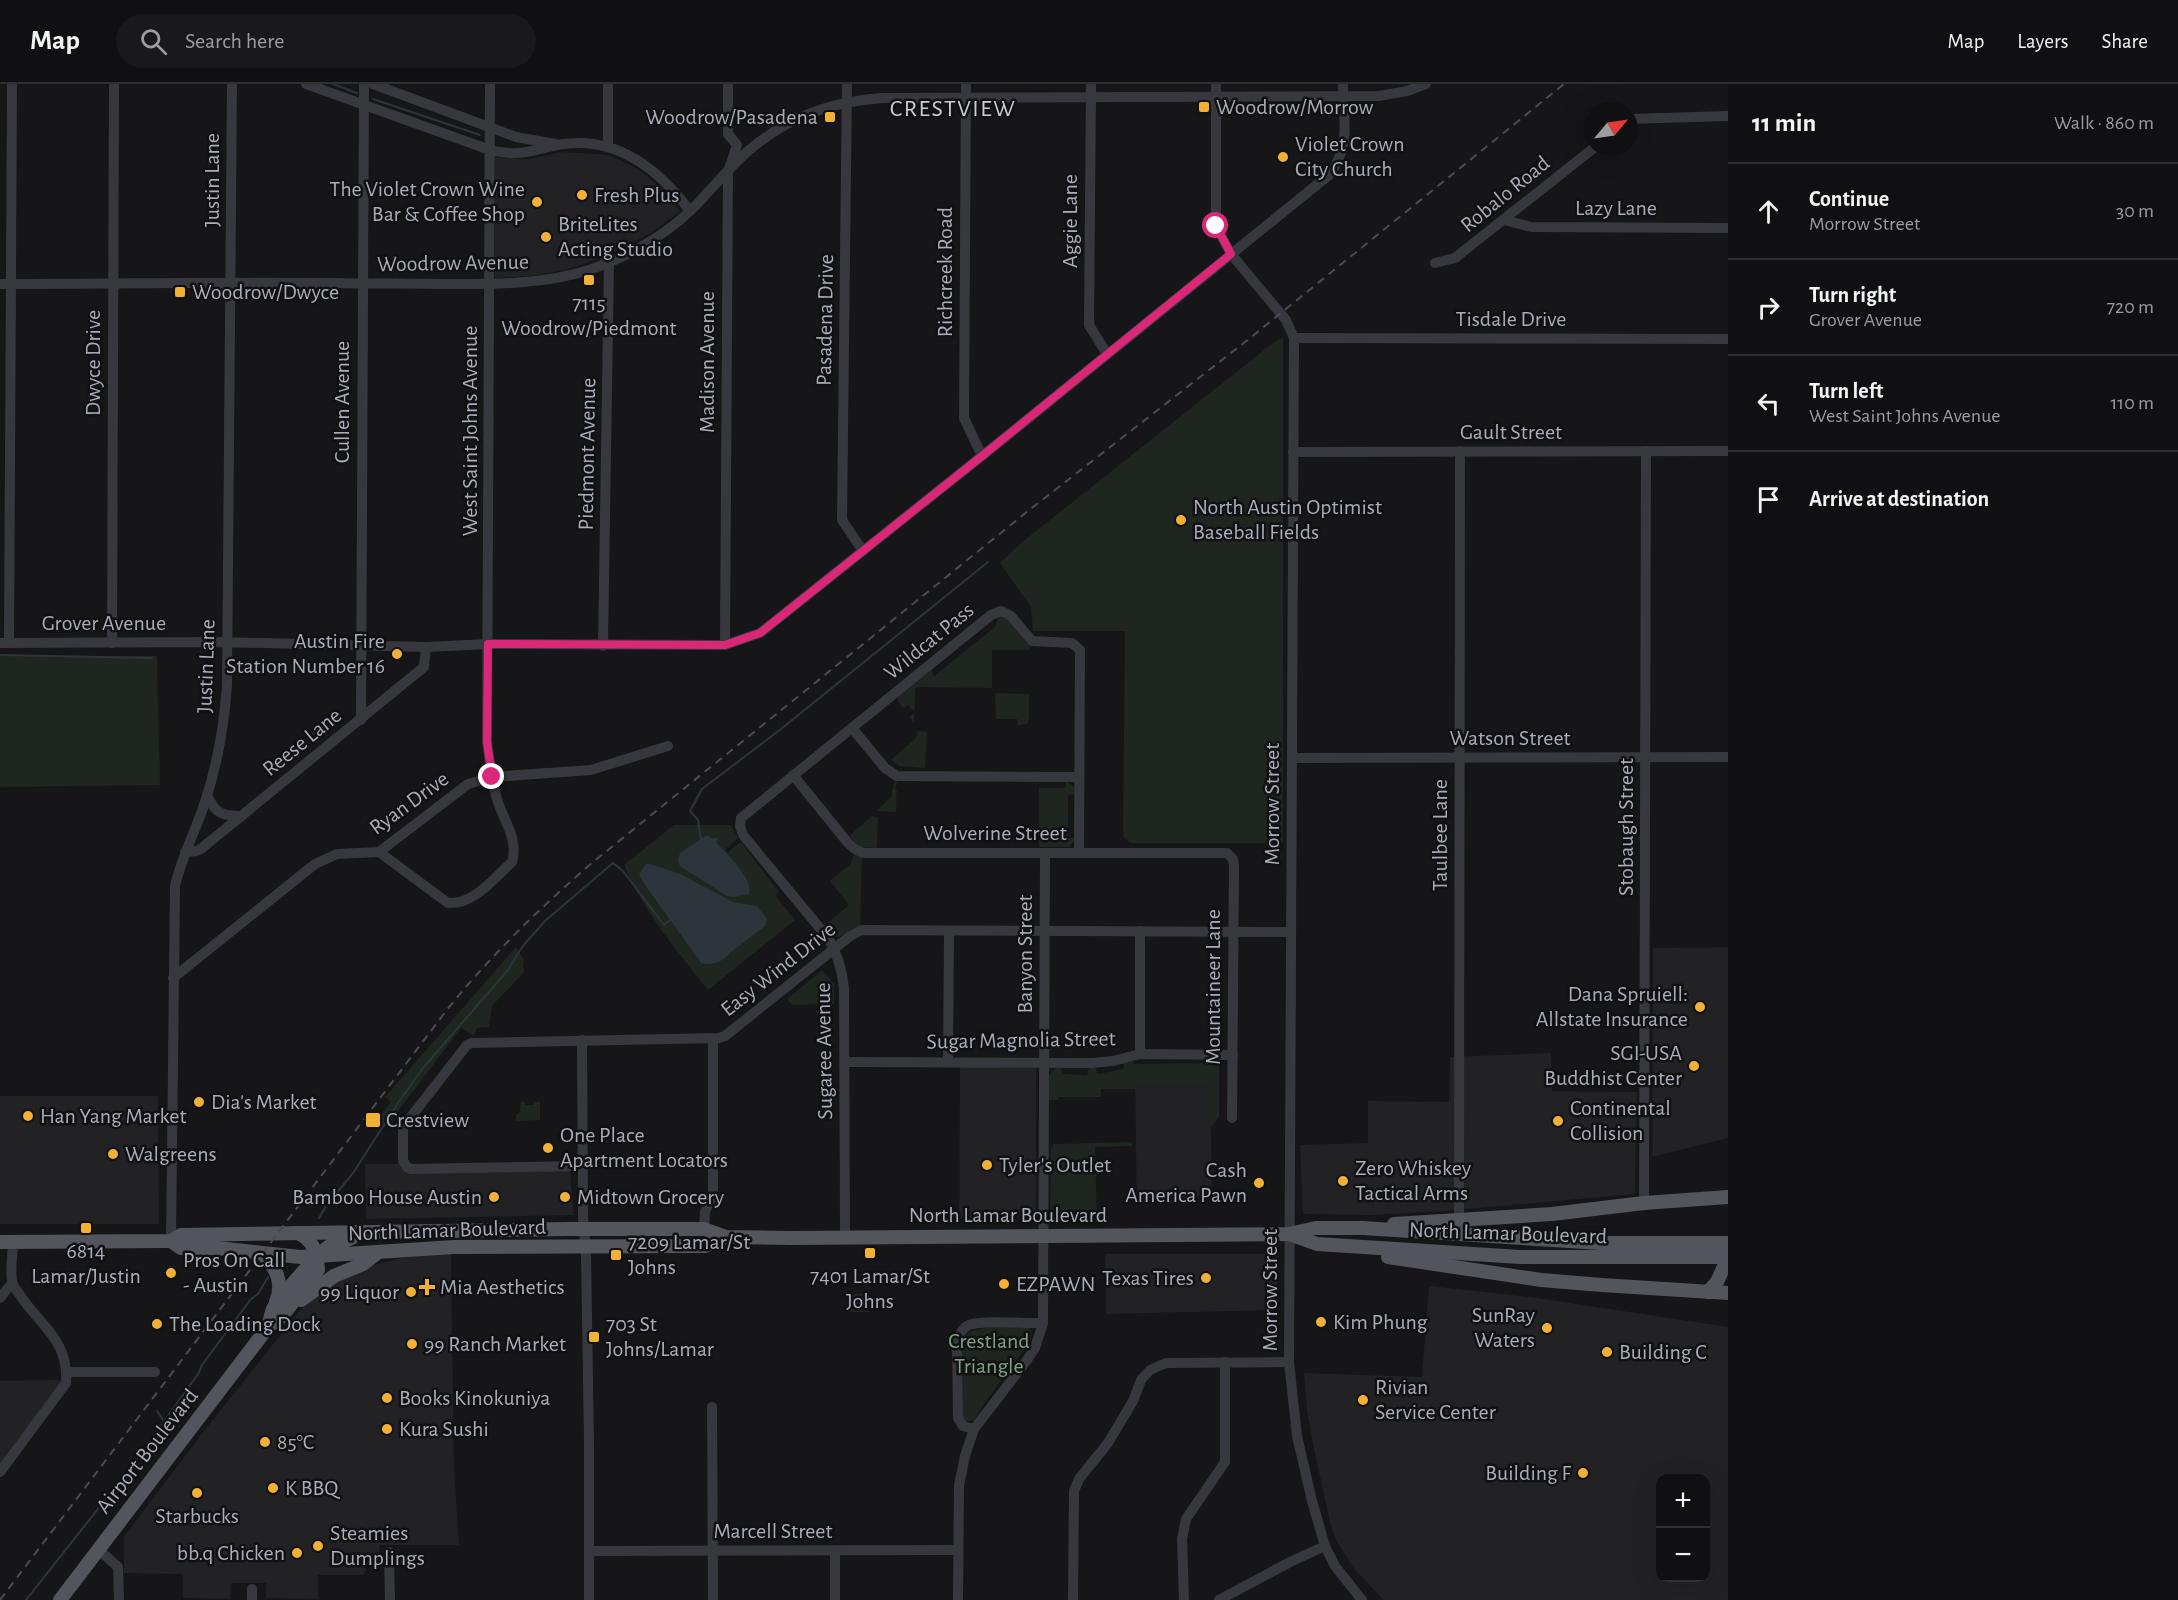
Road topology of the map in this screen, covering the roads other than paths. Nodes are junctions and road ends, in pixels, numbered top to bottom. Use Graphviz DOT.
graph roads {
  1 [pos="12,84"];
  2 [pos="114,84"];
  3 [pos="232,84"];
  4 [pos="306,84"];
  5 [pos="364,84"];
  6 [pos="373,84"];
  7 [pos="490,84"];
  8 [pos="608,84"];
  9 [pos="728,84"];
  10 [pos="847,84"];
  11 [pos="966,84"];
  12 [pos="1091,84"];
  13 [pos="1216,84"];
  14 [pos="1426,84"];
  15 [pos="1343,90"];
  16 [pos="1091,97"];
  17 [pos="1216,97"];
  18 [pos="965,98"];
  19 [pos="847,102"];
  20 [pos="364,105"];
  21 [pos="1728,116"];
  22 [pos="1638,119"];
  23 [pos="490,128"];
  24 [pos="558,145"];
  25 [pos="608,147"];
  26 [pos="490,150"];
  27 [pos="1584,156"];
  28 [pos="728,172"];
  29 [pos="690,211"];
  30 [pos="1504,220"];
  31 [pos="1728,228"];
  32 [pos="1231,254"];
  33 [pos="609,262"];
  34 [pos="1436,263"];
  35 [pos="231,282"];
  36 [pos="5,284"];
  37 [pos="113,284"];
  38 [pos="363,284"];
  39 [pos="490,284"];
  40 [pos="1294,338"];
  41 [pos="1728,339"];
  42 [pos="1107,354"];
  43 [pos="1460,451"];
  44 [pos="1646,451"];
  45 [pos="1728,451"];
  46 [pos="1293,452"];
  47 [pos="982,456"];
  48 [pos="863,551"];
  49 [pos="228,642"];
  50 [pos="4,643"];
  51 [pos="112,643"];
  52 [pos="488,644"];
  53 [pos="360,645"];
  54 [pos="603,645"];
  55 [pos="725,645"];
  56 [pos="426,647"];
  57 [pos="361,720"];
  58 [pos="852,728"];
  59 [pos="668,746"];
  60 [pos="1646,757"];
  61 [pos="1728,757"];
  62 [pos="1292,758"];
  63 [pos="1459,758"];
  64 [pos="794,775"];
  65 [pos="492,777"];
  66 [pos="1079,777"];
  67 [pos="207,795"];
  68 [pos="242,816"];
  69 [pos="740,825"];
  70 [pos="185,852"];
  71 [pos="379,852"];
  72 [pos="1045,853"];
  73 [pos="1079,853"];
  74 [pos="1232,857"];
  75 [pos="1044,930"];
  76 [pos="949,931"];
  77 [pos="1140,931"];
  78 [pos="1233,932"];
  79 [pos="1291,932"];
  80 [pos="834,949"];
  81 [pos="173,978"];
  82 [pos="713,1039"];
  83 [pos="582,1040"];
  84 [pos="1140,1053"];
  85 [pos="1233,1055"];
  86 [pos="948,1061"];
  87 [pos="845,1062"];
  88 [pos="1044,1062"];
  89 [pos="1232,1118"];
  90 [pos="583,1166"];
  91 [pos="1728,1197"];
  92 [pos="1644,1203"];
  93 [pos="1459,1219"];
  94 [pos="1362,1228"];
  95 [pos="584,1229"];
  96 [pos="704,1229"];
  97 [pos="360,1232"];
  98 [pos="298,1233"];
  99 [pos="1289,1234"];
  100 [pos="1043,1236"];
  101 [pos="845,1237"];
  102 [pos="726,1238"];
  103 [pos="171,1241"];
  104 [pos="6,1242"];
  105 [pos="1728,1243"];
  106 [pos="1345,1246"];
  107 [pos="585,1247"];
  108 [pos="377,1253"];
  109 [pos="263,1254"];
  110 [pos="317,1256"];
  111 [pos="1728,1257"];
  112 [pos="12,1283"];
  113 [pos="1713,1287"];
  114 [pos="1728,1293"];
  115 [pos="0,1298"];
  116 [pos="279,1311"];
  117 [pos="1043,1323"];
  118 [pos="1225,1362"];
  119 [pos="1289,1362"];
  120 [pos="67,1372"];
  121 [pos="155,1372"];
  122 [pos="712,1407"];
  123 [pos="974,1429"];
  124 [pos="0,1472"];
  125 [pos="1325,1546"];
  126 [pos="98,1550"];
  127 [pos="958,1550"];
  128 [pos="589,1551"];
  129 [pos="713,1551"];
  130 [pos="835,1551"];
  131 [pos="389,1552"];
  132 [pos="390,1583"];
  133 [pos="377,1584"];
  134 [pos="60,1600"];
  135 [pos="119,1600"];
  136 [pos="390,1600"];
  137 [pos="589,1600"];
  138 [pos="713,1600"];
  139 [pos="835,1600"];
  140 [pos="958,1600"];
  141 [pos="1073,1600"];
  142 [pos="1184,1600"];
  143 [pos="1219,1600"];
  144 [pos="1362,1600"];
  1 -- 36 [label="street"];
  2 -- 37 [label="street, Dwyce Drive"];
  3 -- 35 [label="street, Justin Lane"];
  4 -- 20 [label="street"];
  5 -- 20 [label="street, Cullen Avenue"];
  6 -- 23 [label="street"];
  7 -- 23 [label="street, West Saint Johns Avenue"];
  8 -- 25 [label="street"];
  9 -- 28 [label="street, Madison Avenue"];
  10 -- 19 [label="street, Pasadena Drive"];
  11 -- 18 [label="street, Richcreek Road"];
  12 -- 16 [label="street, Aggie Lane"];
  13 -- 17 [label="street, Morrow Street"];
  14 -- 15 [label="street, Woodrow Avenue"];
  15 -- 17 [label="street, Woodrow Avenue"];
  15 -- 32 [label="street, Grover Avenue"];
  16 -- 17 [label="street, Woodrow Avenue"];
  16 -- 18 [label="street, Woodrow Avenue"];
  16 -- 42 [label="street, Aggie Lane"];
  17 -- 32 [label="street, Morrow Street"];
  18 -- 19 [label="street, Woodrow Avenue"];
  18 -- 47 [label="street, Richcreek Road"];
  19 -- 28 [label="street, Woodrow Avenue"];
  19 -- 48 [label="street, Pasadena Drive"];
  20 -- 26 [label="street"];
  20 -- 38 [label="street, Cullen Avenue"];
  21 -- 22 [label="street"];
  23 -- 24 [label="street"];
  23 -- 26 [label="street, West Saint Johns Avenue"];
  24 -- 25 [label="street"];
  24 -- 26 [label="street"];
  25 -- 29 [label="street"];
  26 -- 39 [label="street, West Saint Johns Avenue"];
  27 -- 30 [label="street, Robalo Road"];
  28 -- 29 [label="street, Woodrow Avenue"];
  28 -- 55 [label="street, Madison Avenue"];
  29 -- 33 [label="street, Woodrow Avenue"];
  30 -- 31 [label="street, Lazy Lane"];
  30 -- 34 [label="street, Robalo Road"];
  32 -- 40 [label="street, Morrow Street"];
  32 -- 42 [label="street, Grover Avenue"];
  33 -- 39 [label="street, Woodrow Avenue"];
  33 -- 54 [label="street, Piedmont Avenue"];
  35 -- 37 [label="street, Woodrow Avenue"];
  35 -- 38 [label="street, Woodrow Avenue"];
  35 -- 49 [label="street, Justin Lane"];
  36 -- 37 [label="street, Woodrow Avenue"];
  36 -- 50 [label="street"];
  37 -- 51 [label="street, Dwyce Drive"];
  38 -- 39 [label="street, Woodrow Avenue"];
  38 -- 53 [label="street, Cullen Avenue"];
  39 -- 52 [label="street, West Saint Johns Avenue"];
  40 -- 41 [label="street, Tisdale Drive"];
  40 -- 46 [label="street, Morrow Street"];
  42 -- 47 [label="street, Grover Avenue"];
  43 -- 44 [label="street, Gault Street"];
  43 -- 46 [label="street, Gault Street"];
  43 -- 63 [label="street, Taulbee Lane"];
  44 -- 45 [label="street, Gault Street"];
  44 -- 60 [label="street, Stobaugh Street"];
  46 -- 62 [label="street, Morrow Street"];
  47 -- 48 [label="street, Grover Avenue"];
  48 -- 55 [label="street, Grover Avenue"];
  49 -- 51 [label="street, Grover Avenue"];
  49 -- 53 [label="street, Grover Avenue"];
  49 -- 67 [label="street, Justin Lane"];
  50 -- 51 [label="street, Grover Avenue"];
  52 -- 54 [label="street, Grover Avenue"];
  52 -- 56 [label="street, Grover Avenue"];
  52 -- 65 [label="street, West Saint Johns Avenue"];
  53 -- 56 [label="street, Grover Avenue"];
  53 -- 57 [label="street, Cullen Avenue"];
  54 -- 55 [label="street, Grover Avenue"];
  56 -- 57 [label="street, Reese Lane"];
  57 -- 68 [label="street, Reese Lane"];
  58 -- 64 [label="street, Wildcat Pass"];
  58 -- 66 [label="street"];
  58 -- 66 [label="street, Wildcat Pass"];
  59 -- 65 [label="street, Ryan Drive"];
  60 -- 61 [label="street, Watson Street"];
  60 -- 63 [label="street, Watson Street"];
  60 -- 92 [label="street, Stobaugh Street"];
  62 -- 63 [label="street, Watson Street"];
  62 -- 79 [label="street, Morrow Street"];
  63 -- 93 [label="street, Taulbee Lane"];
  64 -- 69 [label="street, Wildcat Pass"];
  64 -- 72 [label="street, Wolverine Street"];
  65 -- 71 [label="street, Ryan Drive"];
  65 -- 71 [label="street, West Saint Johns Avenue"];
  66 -- 73 [label="street, Wildcat Pass"];
  67 -- 68 [label="street"];
  67 -- 70 [label="street, Justin Lane"];
  68 -- 70 [label="street, Reese Lane"];
  69 -- 80 [label="street, Sugaree Avenue"];
  70 -- 81 [label="street, Justin Lane"];
  71 -- 81 [label="street, Ryan Drive"];
  72 -- 73 [label="street, Wolverine Street"];
  72 -- 75 [label="street, Banyon Street"];
  73 -- 74 [label="street, Wolverine Street"];
  74 -- 78 [label="street, Mountaineer Lane"];
  75 -- 76 [label="street, Easy Wind Drive"];
  75 -- 77 [label="street, Easy Wind Drive"];
  75 -- 88 [label="street, Banyon Street"];
  76 -- 80 [label="street, Easy Wind Drive"];
  76 -- 86 [label="street"];
  77 -- 78 [label="street, Easy Wind Drive"];
  77 -- 84 [label="street"];
  78 -- 79 [label="street, Easy Wind Drive"];
  78 -- 85 [label="street, Mountaineer Lane"];
  79 -- 99 [label="street, Morrow Street"];
  80 -- 82 [label="street, Easy Wind Drive"];
  80 -- 87 [label="street, Sugaree Avenue"];
  81 -- 103 [label="street, Justin Lane"];
  82 -- 83 [label="street, Easy Wind Drive"];
  82 -- 96 [label="street"];
  83 -- 90 [label="street"];
  83 -- 90 [label="street, Easy Wind Drive"];
  84 -- 85 [label="street, Sugar Magnolia Street"];
  84 -- 88 [label="street, Sugar Magnolia Street"];
  85 -- 89 [label="street, Mountaineer Lane"];
  86 -- 87 [label="street, Sugar Magnolia Street"];
  86 -- 88 [label="street, Sugar Magnolia Street"];
  87 -- 101 [label="street, Sugaree Avenue"];
  88 -- 100 [label="street, Banyon Street"];
  90 -- 95 [label="street"];
  91 -- 92 [label="main road"];
  92 -- 93 [label="main road"];
  93 -- 94 [label="main road"];
  94 -- 99 [label="main road, North Lamar Boulevard"];
  94 -- 105 [label="main road, North Lamar Boulevard"];
  95 -- 96 [label="main road, North Lamar Boulevard"];
  95 -- 97 [label="main road, North Lamar Boulevard"];
  95 -- 107 [label="street"];
  96 -- 102 [label="main road, North Lamar Boulevard"];
  97 -- 98 [label="main road, North Lamar Boulevard"];
  97 -- 110 [label="main road"];
  98 -- 103 [label="main road, North Lamar Boulevard"];
  98 -- 110 [label="main road"];
  99 -- 100 [label="main road, North Lamar Boulevard"];
  99 -- 106 [label="main road, North Lamar Boulevard"];
  99 -- 119 [label="street, Morrow Street"];
  100 -- 101 [label="main road, North Lamar Boulevard"];
  100 -- 117 [label="street, Banyon Street"];
  101 -- 102 [label="main road, North Lamar Boulevard"];
  102 -- 107 [label="main road, North Lamar Boulevard"];
  103 -- 104 [label="main road, North Lamar Boulevard"];
  103 -- 109 [label="main road, North Lamar Boulevard"];
  104 -- 112 [label="street"];
  106 -- 111 [label="main road, North Lamar Boulevard"];
  106 -- 113 [label="main road"];
  107 -- 108 [label="main road, North Lamar Boulevard"];
  107 -- 128 [label="street"];
  108 -- 110 [label="main road, North Lamar Boulevard"];
  108 -- 116 [label="main road"];
  109 -- 110 [label="main road, North Lamar Boulevard"];
  109 -- 116 [label="main road"];
  110 -- 116 [label="main road, Airport Boulevard"];
  111 -- 113 [label="main road"];
  112 -- 115 [label="street"];
  112 -- 120 [label="street"];
  113 -- 114 [label="main road"];
  116 -- 126 [label="main road, Airport Boulevard"];
  117 -- 123 [label="street, Banyon Street"];
  117 -- 123 [label="street"];
  118 -- 119 [label="street"];
  118 -- 141 [label="street"];
  118 -- 142 [label="street"];
  119 -- 125 [label="street, Morrow Street"];
  120 -- 121 [label="street"];
  120 -- 124 [label="street"];
  122 -- 129 [label="street"];
  123 -- 127 [label="street, Banyon Street"];
  125 -- 143 [label="street"];
  125 -- 144 [label="street, Morrow Street"];
  126 -- 134 [label="main road, Airport Boulevard"];
  126 -- 135 [label="street"];
  127 -- 130 [label="street, Marcell Street"];
  127 -- 140 [label="street, Banyon Street"];
  128 -- 129 [label="street, Marcell Street"];
  128 -- 137 [label="street"];
  129 -- 130 [label="street, Marcell Street"];
  129 -- 138 [label="street"];
  130 -- 139 [label="street"];
  131 -- 132 [label="street"];
  132 -- 133 [label="street"];
  132 -- 136 [label="street"];
}
